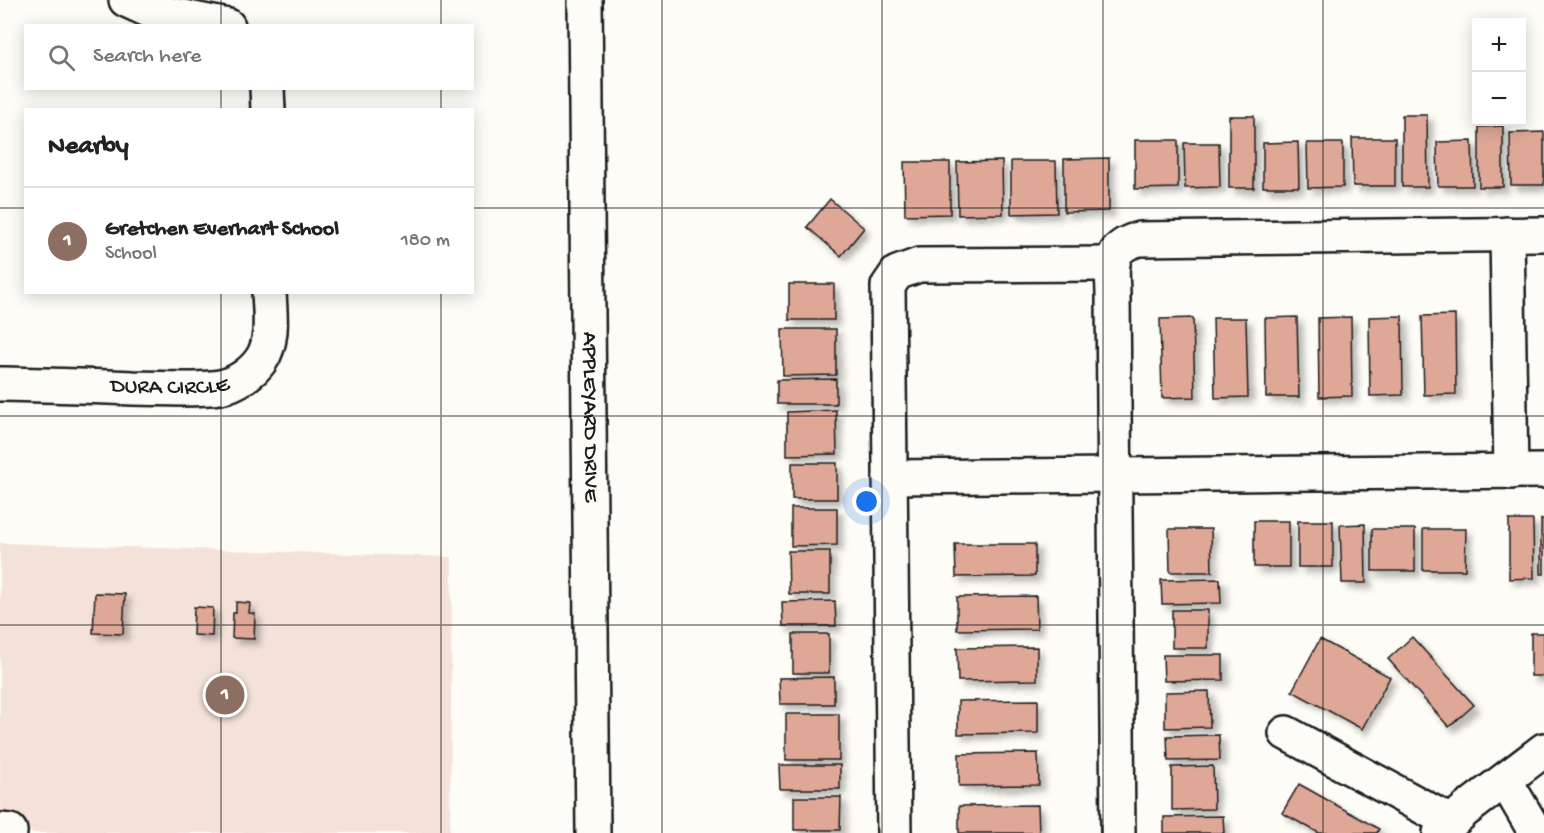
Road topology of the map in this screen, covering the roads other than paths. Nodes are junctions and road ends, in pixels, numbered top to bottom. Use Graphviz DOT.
graph roads {
  1 [pos="126,0"];
  2 [pos="585,0"];
  3 [pos="218,24"];
  4 [pos="267,90"];
  5 [pos="268,108"];
  6 [pos="1506,234"];
  7 [pos="1544,234"];
  8 [pos="1113,264"];
  9 [pos="269,294"];
  10 [pos="0,384"];
  11 [pos="1544,471"];
  12 [pos="1511,472"];
  13 [pos="1114,475"];
  14 [pos="890,477"];
  15 [pos="1286,732"];
  16 [pos="1544,750"];
  17 [pos="1505,780"];
  18 [pos="1446,827"];
  19 [pos="0,830"];
  20 [pos="10,833"];
  21 [pos="593,833"];
  22 [pos="894,833"];
  23 [pos="1118,833"];
  24 [pos="1536,833"];
  1 -- 3 [label="street"];
  2 -- 21 [label="street, APPLEYARD DRIVE"];
  4 -- 5 [label="street"];
  6 -- 7 [label="street"];
  6 -- 8 [label="street"];
  6 -- 12 [label="street"];
  8 -- 13 [label="street"];
  8 -- 14 [label="street"];
  9 -- 10 [label="street, DURA CIRCLE"];
  11 -- 12 [label="street"];
  12 -- 13 [label="street"];
  13 -- 14 [label="street"];
  13 -- 23 [label="street"];
  14 -- 22 [label="street"];
  15 -- 18 [label="street"];
  16 -- 17 [label="street"];
  17 -- 18 [label="street"];
  17 -- 24 [label="street"];
  19 -- 20 [label="street"];
}
